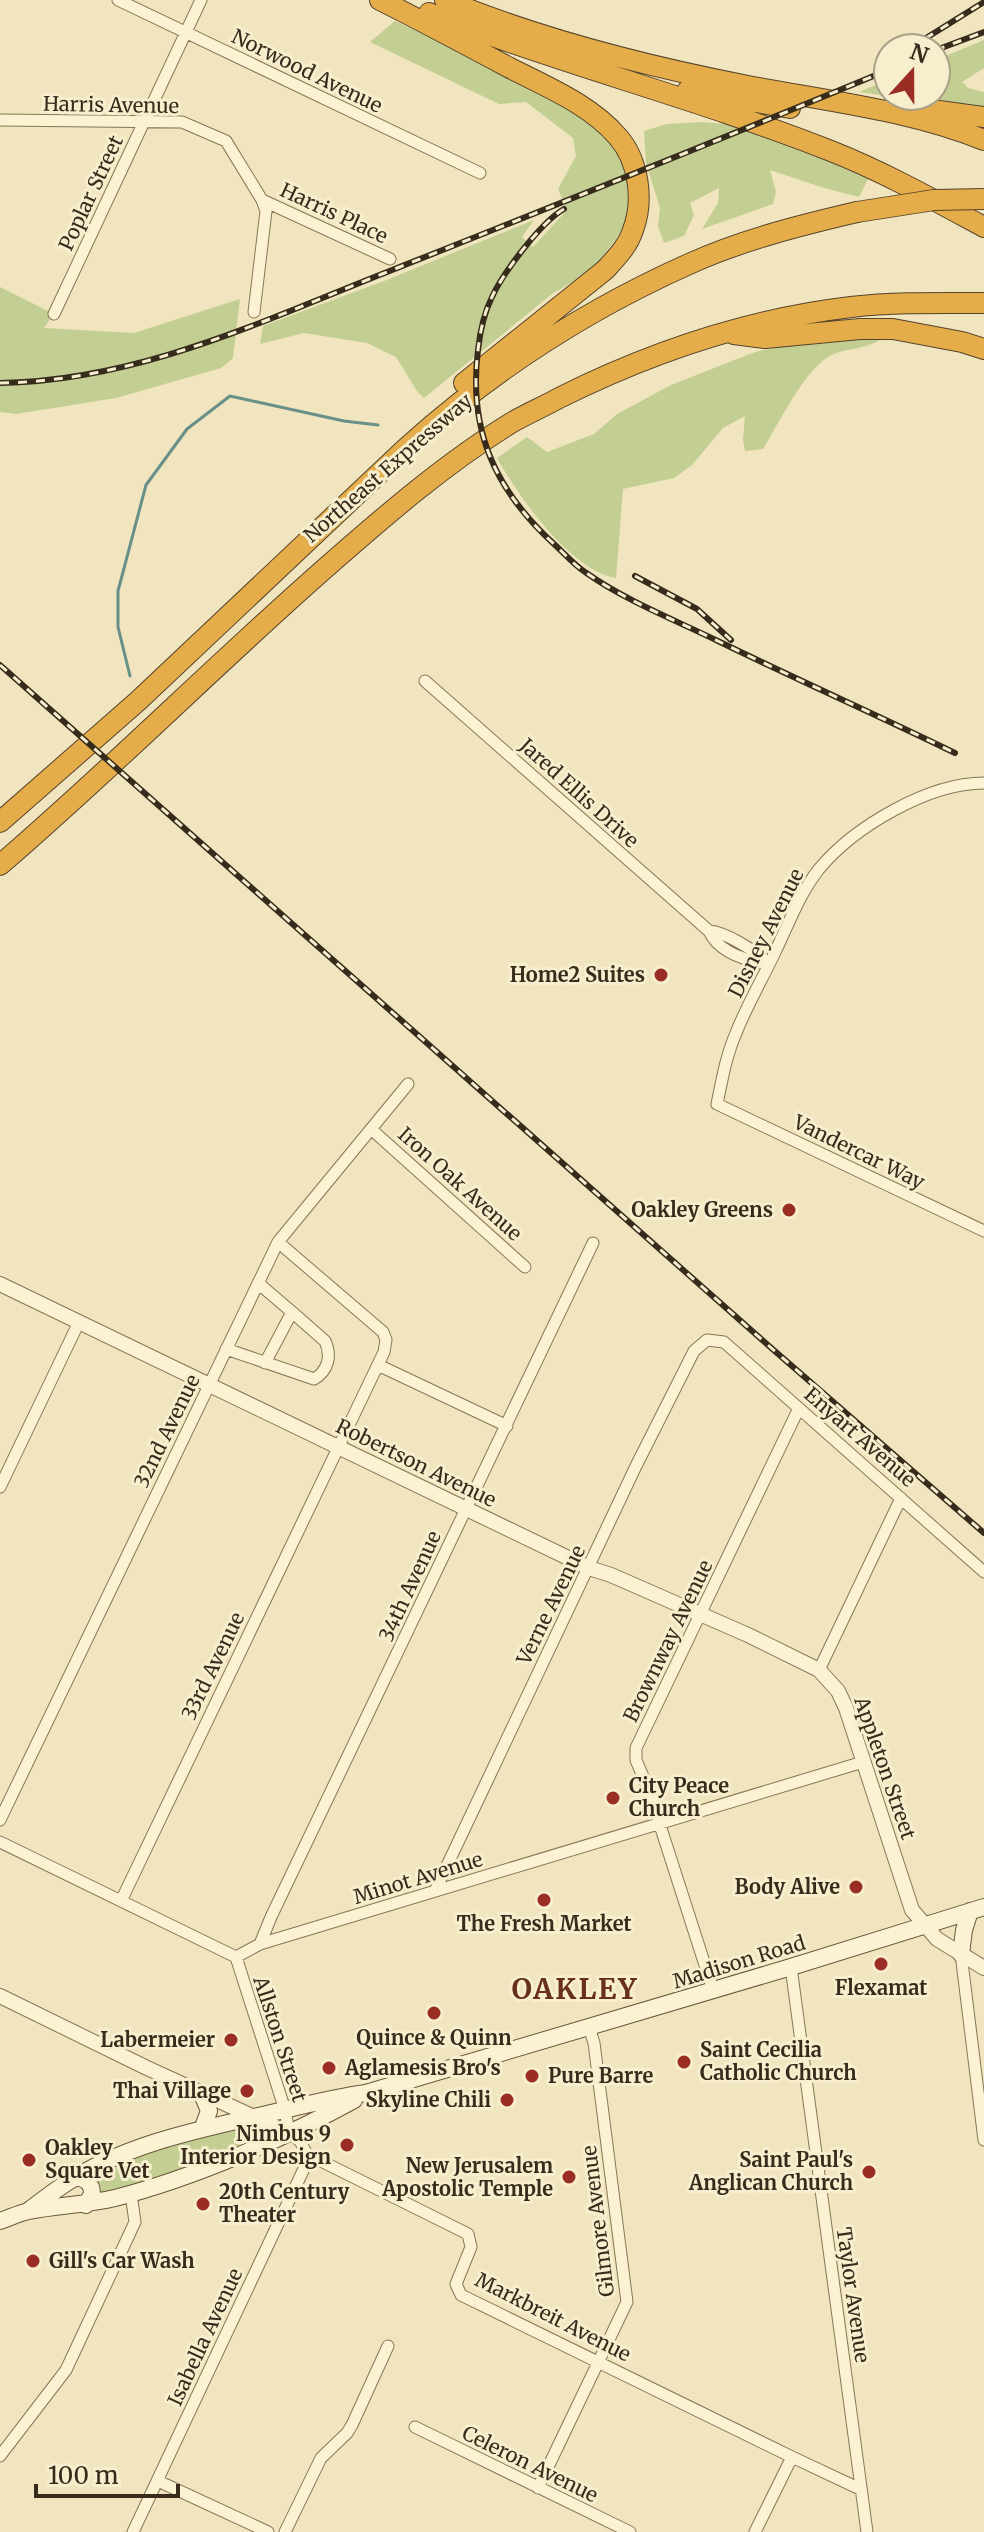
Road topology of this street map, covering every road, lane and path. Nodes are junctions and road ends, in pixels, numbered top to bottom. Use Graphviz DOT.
graph roads {
  1 [pos="118,0"];
  2 [pos="201,0"];
  3 [pos="380,0"];
  4 [pos="396,0"];
  5 [pos="445,0"];
  6 [pos="185,33"];
  7 [pos="582,66"];
  8 [pos="824,101"];
  9 [pos="984,117"];
  10 [pos="0,120"];
  11 [pos="143,123"];
  12 [pos="984,140"];
  13 [pos="984,151"];
  14 [pos="480,173"];
  15 [pos="984,199"];
  16 [pos="262,200"];
  17 [pos="984,227"];
  18 [pos="390,259"];
  19 [pos="984,303"];
  20 [pos="254,312"];
  21 [pos="54,314"];
  22 [pos="726,333"];
  23 [pos="984,349"];
  24 [pos="405,449"];
  25 [pos="425,681"];
  26 [pos="984,783"];
  27 [pos="0,822"];
  28 [pos="0,865"];
  29 [pos="769,964"];
  30 [pos="408,1084"];
  31 [pos="717,1104"];
  32 [pos="371,1129"];
  33 [pos="984,1231"];
  34 [pos="278,1242"];
  35 [pos="593,1243"];
  36 [pos="525,1267"];
  37 [pos="258,1283"];
  38 [pos="0,1284"];
  39 [pos="292,1312"];
  40 [pos="79,1322"];
  41 [pos="707,1340"];
  42 [pos="226,1349"];
  43 [pos="265,1363"];
  44 [pos="378,1365"];
  45 [pos="209,1386"];
  46 [pos="799,1408"];
  47 [pos="507,1426"];
  48 [pos="337,1447"];
  49 [pos="0,1487"];
  50 [pos="901,1498"];
  51 [pos="466,1510"];
  52 [pos="589,1568"];
  53 [pos="984,1572"];
  54 [pos="700,1616"];
  55 [pos="819,1670"];
  56 [pos="863,1762"];
  57 [pos="0,1820"];
  58 [pos="659,1823"];
  59 [pos="0,1842"];
  60 [pos="435,1891"];
  61 [pos="121,1901"];
  62 [pos="977,1909"];
  63 [pos="924,1925"];
  64 [pos="260,1944"];
  65 [pos="961,1954"];
  66 [pos="236,1957"];
  67 [pos="791,1967"];
  68 [pos="984,1968"];
  69 [pos="713,1990"];
  70 [pos="0,1996"];
  71 [pos="589,2027"];
  72 [pos="201,2092"];
  73 [pos="366,2093"];
  74 [pos="331,2098"];
  75 [pos="285,2110"];
  76 [pos="255,2117"];
  77 [pos="306,2125"];
  78 [pos="203,2127"];
  79 [pos="289,2133"];
  80 [pos="984,2138"];
  81 [pos="309,2158"];
  82 [pos="72,2180"];
  83 [pos="131,2194"];
  84 [pos="82,2205"];
  85 [pos="28,2211"];
  86 [pos="0,2221"];
  87 [pos="388,2346"];
  88 [pos="598,2363"];
  89 [pos="415,2427"];
  90 [pos="0,2456"];
  91 [pos="792,2457"];
  92 [pos="158,2481"];
  93 [pos="538,2488"];
  94 [pos="860,2489"];
  95 [pos="133,2532"];
  96 [pos="268,2532"];
  97 [pos="285,2532"];
  98 [pos="630,2532"];
  99 [pos="755,2532"];
  100 [pos="867,2532"];
  1 -- 6 [label="street, Norwood Avenue"];
  2 -- 6 [label="street, Poplar Street"];
  3 -- 24 [label="highway"];
  4 -- 7 [label="highway"];
  5 -- 8 [label="highway"];
  6 -- 11 [label="street, Poplar Street"];
  6 -- 14 [label="street, Norwood Avenue"];
  7 -- 13 [label="highway"];
  7 -- 17 [label="highway"];
  8 -- 9 [label="highway"];
  8 -- 12 [label="highway"];
  10 -- 11 [label="street, Harris Avenue"];
  11 -- 16 [label="street, Harris Avenue"];
  11 -- 21 [label="street, Poplar Street"];
  15 -- 24 [label="highway, Northeast Expressway, bridge"];
  16 -- 18 [label="street, Harris Place"];
  16 -- 20 [label="street, Harris Avenue"];
  19 -- 22 [label="highway, Northeast Expressway"];
  22 -- 23 [label="highway"];
  22 -- 28 [label="highway, Northeast Expressway"];
  24 -- 27 [label="highway, Northeast Expressway"];
  25 -- 29 [label="street, Jared Ellis Drive"];
  26 -- 29 [label="street, Disney Avenue"];
  29 -- 31 [label="street, Disney Avenue"];
  30 -- 32 [label="street, 32nd Avenue"];
  31 -- 33 [label="street, Vandercar Way"];
  32 -- 34 [label="street, 32nd Avenue"];
  32 -- 36 [label="street, Iron Oak Avenue"];
  34 -- 37 [label="street, 32nd Avenue"];
  34 -- 44 [label="street"];
  35 -- 47 [label="street, 34th Avenue"];
  37 -- 39 [label="street"];
  37 -- 42 [label="street, 32nd Avenue"];
  38 -- 40 [label="street, Robertson Avenue"];
  39 -- 43 [label="street"];
  39 -- 43 [label="street"];
  40 -- 45 [label="street, Robertson Avenue"];
  40 -- 49 [label="street"];
  41 -- 46 [label="street, Enyart Avenue"];
  41 -- 52 [label="street, Verne Avenue"];
  42 -- 43 [label="street"];
  42 -- 45 [label="street, 32nd Avenue"];
  44 -- 47 [label="street"];
  44 -- 48 [label="street, 33rd Avenue"];
  45 -- 48 [label="street, Robertson Avenue"];
  45 -- 57 [label="street, 32nd Avenue"];
  46 -- 50 [label="street, Enyart Avenue"];
  46 -- 54 [label="street, Brownway Avenue"];
  47 -- 51 [label="street, 34th Avenue"];
  48 -- 51 [label="street, Robertson Avenue"];
  48 -- 61 [label="street, 33rd Avenue"];
  50 -- 53 [label="street, Enyart Avenue"];
  50 -- 55 [label="street"];
  51 -- 52 [label="street, Robertson Avenue"];
  51 -- 64 [label="street, 34th Avenue"];
  52 -- 54 [label="street, Robertson Avenue"];
  52 -- 60 [label="street, Verne Avenue"];
  54 -- 55 [label="street, Robertson Avenue"];
  54 -- 58 [label="street, Brownway Avenue"];
  55 -- 56 [label="street, Appleton Street"];
  56 -- 58 [label="street, Minot Avenue"];
  56 -- 63 [label="street, Appleton Street"];
  58 -- 60 [label="street, Minot Avenue"];
  58 -- 69 [label="street, Brownway Avenue"];
  59 -- 61 [label="street"];
  60 -- 64 [label="street, Minot Avenue"];
  61 -- 66 [label="street"];
  62 -- 63 [label="main road, Madison Road"];
  62 -- 65 [label="main road"];
  63 -- 65 [label="street"];
  63 -- 67 [label="main road, Madison Road"];
  64 -- 66 [label="street, Minot Avenue"];
  65 -- 68 [label="street"];
  65 -- 80 [label="street"];
  66 -- 75 [label="street, Allston Street"];
  67 -- 69 [label="main road, Madison Road"];
  67 -- 94 [label="street, Taylor Avenue"];
  69 -- 71 [label="main road, Madison Road"];
  70 -- 72 [label="street, Markbreit Avenue"];
  71 -- 73 [label="main road, Madison Road"];
  71 -- 88 [label="street, Gilmore Avenue"];
  72 -- 76 [label="street, Markbreit Avenue"];
  72 -- 78 [label="main road"];
  73 -- 74 [label="main road, Madison Road"];
  73 -- 77 [label="main road, Madison Road"];
  74 -- 75 [label="main road, Madison Road"];
  74 -- 77 [label="main road"];
  75 -- 76 [label="main road, Madison Road"];
  75 -- 79 [label="street, Allston Street"];
  76 -- 78 [label="main road, Madison Road"];
  76 -- 79 [label="street, Markbreit Avenue"];
  77 -- 79 [label="main road, Madison Road"];
  78 -- 82 [label="main road, Madison Road"];
  79 -- 81 [label="street, Markbreit Avenue"];
  79 -- 83 [label="main road, Madison Road"];
  81 -- 88 [label="street, Markbreit Avenue"];
  81 -- 92 [label="street, Isabella Avenue"];
  82 -- 84 [label="main road"];
  82 -- 84 [label="main road"];
  82 -- 85 [label="main road, Madison Road"];
  83 -- 84 [label="main road, Madison Road"];
  83 -- 90 [label="street"];
  84 -- 85 [label="main road, Madison Road"];
  85 -- 86 [label="main road, Madison Road"];
  87 -- 97 [label="street"];
  88 -- 91 [label="street, Markbreit Avenue"];
  88 -- 93 [label="street, Gilmore Avenue"];
  89 -- 93 [label="street, Celeron Avenue"];
  91 -- 94 [label="street, Markbreit Avenue"];
  91 -- 99 [label="street"];
  92 -- 95 [label="street, Isabella Avenue"];
  92 -- 96 [label="street"];
  93 -- 98 [label="street, Celeron Avenue"];
  94 -- 100 [label="street, Taylor Avenue"];
}
